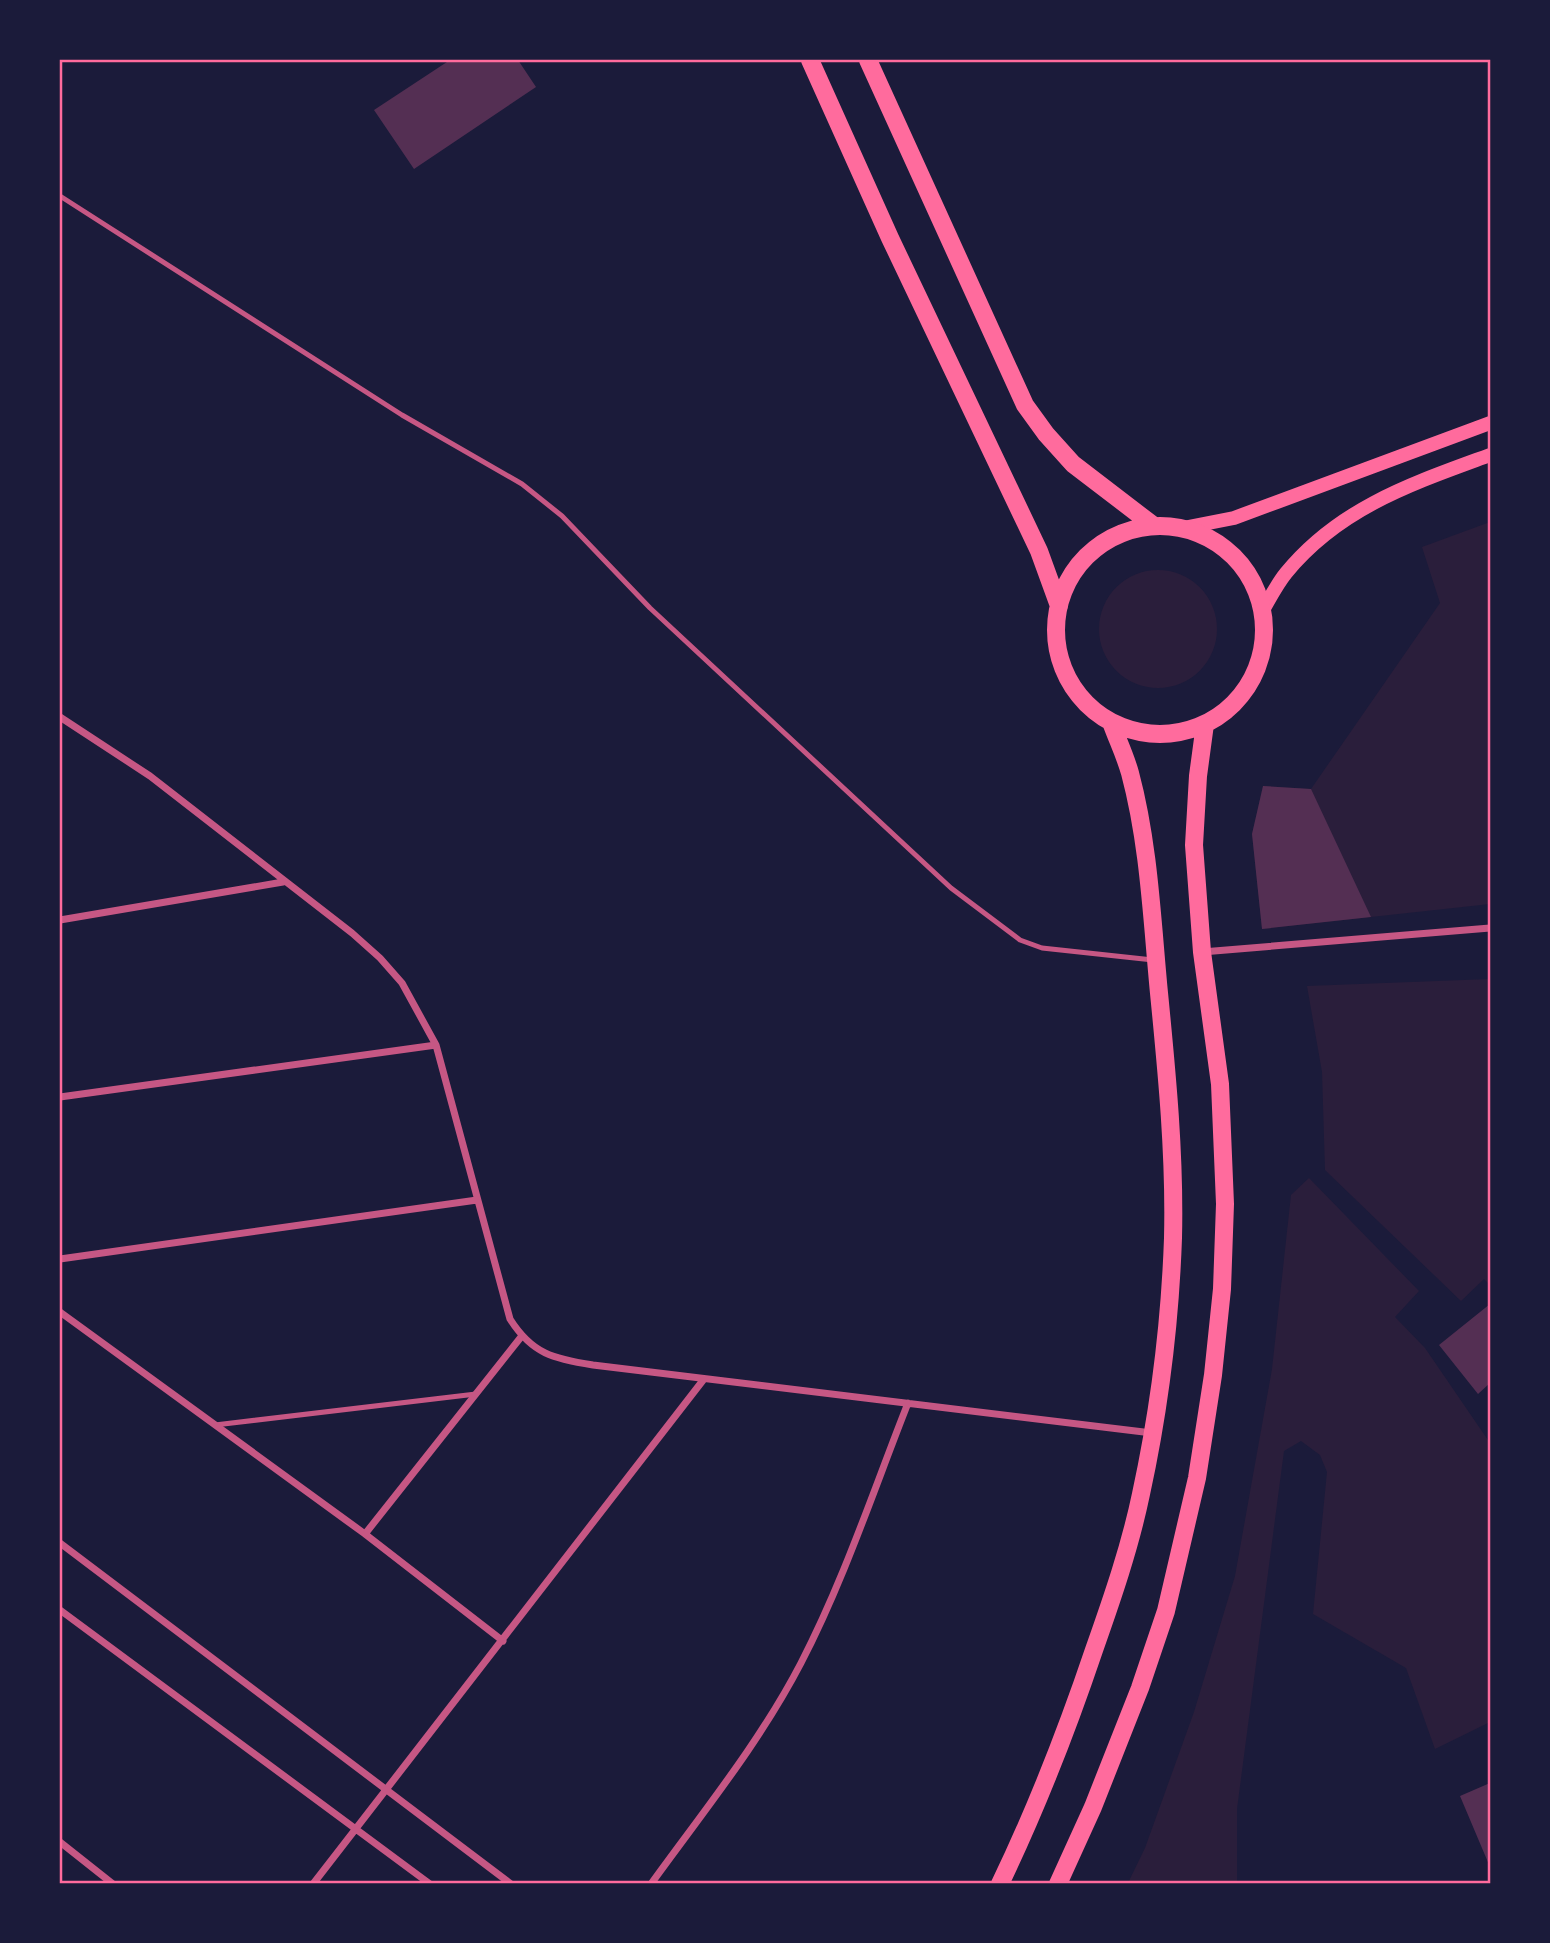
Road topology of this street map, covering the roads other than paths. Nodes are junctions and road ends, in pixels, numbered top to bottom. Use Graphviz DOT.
graph roads {
  1 [pos="810,60"];
  2 [pos="868,60"];
  3 [pos="60,196"];
  4 [pos="1490,423"];
  5 [pos="1490,455"];
  6 [pos="1154,526"];
  7 [pos="1183,528"];
  8 [pos="1059,606"];
  9 [pos="1263,610"];
  10 [pos="60,717"];
  11 [pos="1111,722"];
  12 [pos="1205,724"];
  13 [pos="283,882"];
  14 [pos="60,920"];
  15 [pos="1490,928"];
  16 [pos="1202,952"];
  17 [pos="1156,960"];
  18 [pos="436,1045"];
  19 [pos="60,1097"];
  20 [pos="477,1200"];
  21 [pos="60,1259"];
  22 [pos="60,1312"];
  23 [pos="521,1337"];
  24 [pos="704,1379"];
  25 [pos="476,1394"];
  26 [pos="908,1402"];
  27 [pos="214,1425"];
  28 [pos="1153,1433"];
  29 [pos="365,1534"];
  30 [pos="60,1543"];
  31 [pos="60,1610"];
  32 [pos="503,1641"];
  33 [pos="386,1790"];
  34 [pos="355,1829"];
  35 [pos="60,1842"];
  36 [pos="113,1884"];
  37 [pos="313,1884"];
  38 [pos="430,1884"];
  39 [pos="511,1884"];
  40 [pos="651,1884"];
  41 [pos="1000,1884"];
  42 [pos="1058,1884"];
  1 -- 8 [label="main road"];
  2 -- 6 [label="main road"];
  3 -- 17 [label="lane"];
  4 -- 7 [label="main road"];
  5 -- 9 [label="main road"];
  6 -- 7 [label="main road"];
  6 -- 8 [label="main road"];
  7 -- 9 [label="main road"];
  8 -- 11 [label="main road"];
  9 -- 12 [label="main road"];
  10 -- 13 [label="street"];
  11 -- 12 [label="main road"];
  11 -- 17 [label="main road"];
  12 -- 16 [label="main road"];
  13 -- 14 [label="street"];
  13 -- 18 [label="street"];
  15 -- 16 [label="street"];
  16 -- 42 [label="main road"];
  17 -- 28 [label="main road"];
  18 -- 19 [label="street"];
  18 -- 20 [label="street"];
  20 -- 21 [label="street"];
  20 -- 23 [label="street"];
  22 -- 27 [label="street"];
  23 -- 24 [label="street"];
  23 -- 25 [label="street"];
  24 -- 26 [label="street"];
  24 -- 32 [label="street"];
  25 -- 27 [label="lane"];
  25 -- 29 [label="street"];
  26 -- 28 [label="street"];
  26 -- 40 [label="street"];
  27 -- 29 [label="street"];
  28 -- 41 [label="main road"];
  29 -- 32 [label="street"];
  30 -- 33 [label="street"];
  31 -- 34 [label="street"];
  32 -- 33 [label="street"];
  33 -- 34 [label="street"];
  33 -- 39 [label="street"];
  34 -- 37 [label="street"];
  34 -- 38 [label="street"];
  35 -- 36 [label="street"];
}
